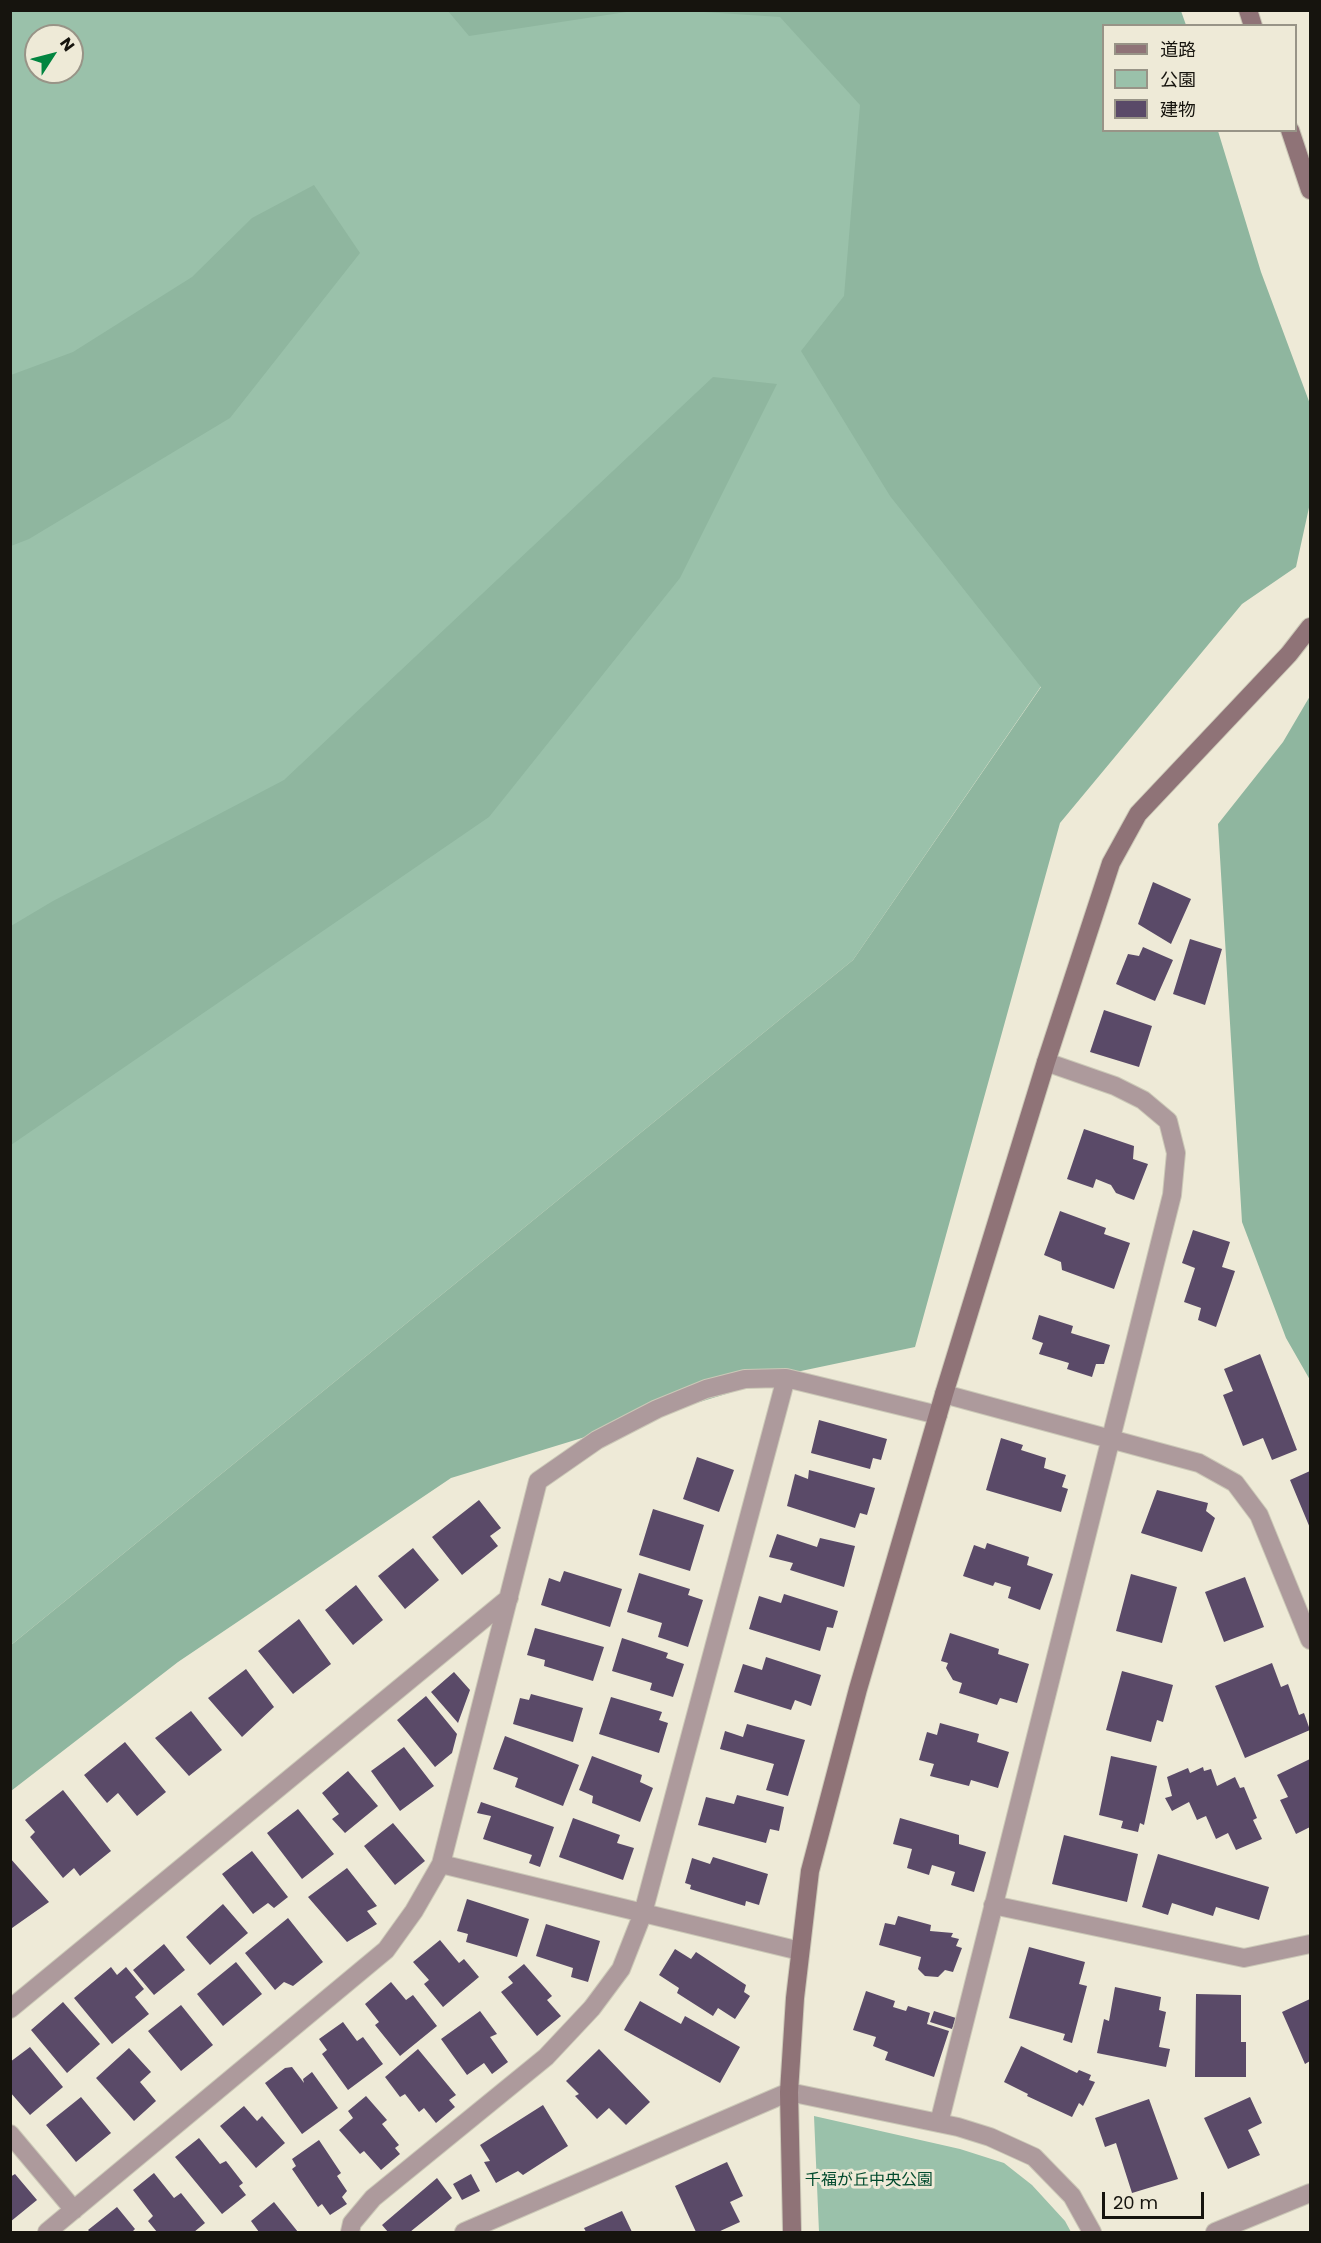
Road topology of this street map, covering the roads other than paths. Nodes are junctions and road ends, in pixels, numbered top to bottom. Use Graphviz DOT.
graph roads {
  1 [pos="1291,132"];
  2 [pos="1311,190"];
  3 [pos="1311,627"];
  4 [pos="1046,1062"];
  5 [pos="786,1378"];
  6 [pos="944,1394"];
  7 [pos="938,1415"];
  8 [pos="1111,1439"];
  9 [pos="509,1598"];
  10 [pos="1311,1640"];
  11 [pos="441,1864"];
  12 [pos="993,1905"];
  13 [pos="643,1913"];
  14 [pos="1311,1944"];
  15 [pos="800,1951"];
  16 [pos="10,2009"];
  17 [pos="789,2092"];
  18 [pos="939,2123"];
  19 [pos="10,2134"];
  20 [pos="1311,2193"];
  21 [pos="74,2210"];
  22 [pos="47,2232"];
  23 [pos="350,2232"];
  24 [pos="464,2232"];
  25 [pos="792,2232"];
  26 [pos="1092,2232"];
  27 [pos="1215,2232"];
  1 -- 2 [label="street"];
  3 -- 4 [label="street"];
  4 -- 6 [label="street"];
  4 -- 8 [label="street"];
  5 -- 7 [label="street"];
  5 -- 9 [label="street"];
  5 -- 13 [label="street"];
  6 -- 7 [label="street"];
  6 -- 8 [label="street"];
  7 -- 15 [label="street"];
  8 -- 10 [label="street"];
  8 -- 12 [label="street"];
  9 -- 11 [label="street"];
  9 -- 16 [label="street"];
  11 -- 13 [label="street"];
  11 -- 21 [label="street"];
  12 -- 14 [label="street"];
  12 -- 18 [label="street"];
  13 -- 15 [label="street"];
  13 -- 23 [label="street"];
  15 -- 17 [label="street"];
  17 -- 18 [label="street"];
  17 -- 24 [label="street"];
  17 -- 25 [label="street"];
  18 -- 26 [label="street"];
  19 -- 21 [label="street"];
  20 -- 27 [label="street"];
  21 -- 22 [label="street"];
}
